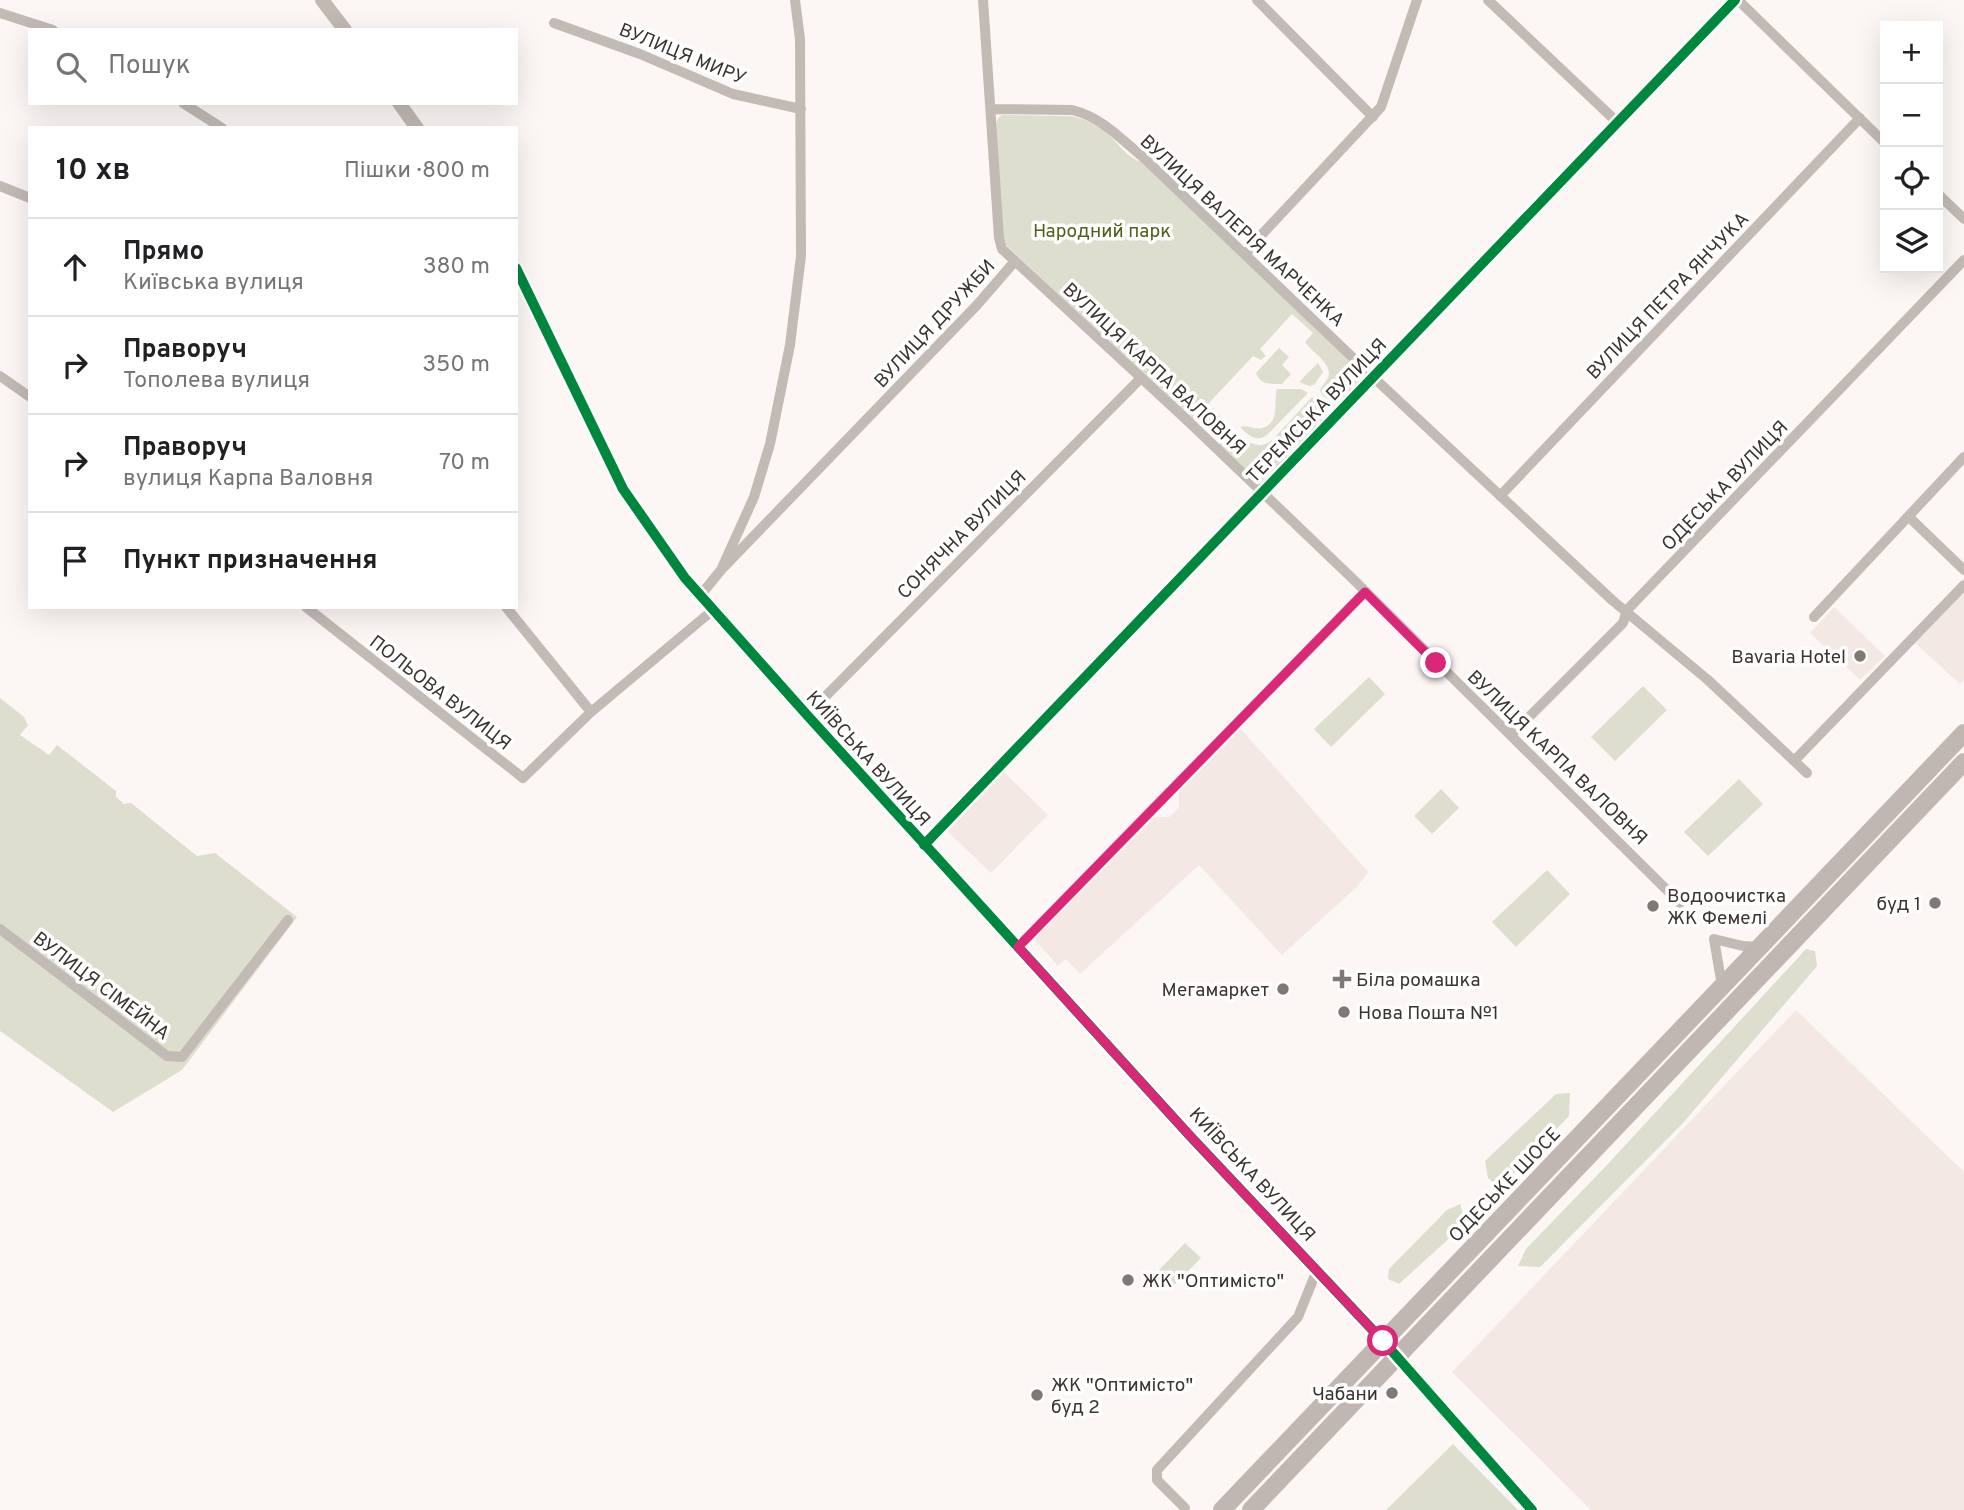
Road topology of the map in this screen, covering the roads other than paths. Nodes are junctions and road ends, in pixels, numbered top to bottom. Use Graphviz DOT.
graph roads {
  1 [pos="322,0"];
  2 [pos="794,0"];
  3 [pos="983,0"];
  4 [pos="1257,0"];
  5 [pos="1417,0"];
  6 [pos="1488,0"];
  7 [pos="1737,0"];
  8 [pos="0,13"];
  9 [pos="554,23"];
  10 [pos="47,28"];
  11 [pos="343,28"];
  12 [pos="186,105"];
  13 [pos="400,105"];
  14 [pos="801,109"];
  15 [pos="992,109"];
  16 [pos="1373,117"];
  17 [pos="1860,118"];
  18 [pos="1617,122"];
  19 [pos="219,126"];
  20 [pos="416,126"];
  21 [pos="1880,138"];
  22 [pos="0,186"];
  23 [pos="28,197"];
  24 [pos="1943,199"];
  25 [pos="1964,219"];
  26 [pos="1245,255"];
  27 [pos="1964,260"];
  28 [pos="1015,261"];
  29 [pos="518,272"];
  30 [pos="0,376"];
  31 [pos="1372,376"];
  32 [pos="1140,378"];
  33 [pos="28,396"];
  34 [pos="1964,457"];
  35 [pos="1261,493"];
  36 [pos="1500,496"];
  37 [pos="1910,518"];
  38 [pos="721,570"];
  39 [pos="1964,570"];
  40 [pos="1964,585"];
  41 [pos="1365,592"];
  42 [pos="701,596"];
  43 [pos="309,609"];
  44 [pos="508,609"];
  45 [pos="713,610"];
  46 [pos="1627,611"];
  47 [pos="1814,617"];
  48 [pos="591,712"];
  49 [pos="807,715"];
  50 [pos="1964,733"];
  51 [pos="1511,735"];
  52 [pos="1794,761"];
  53 [pos="1964,762"];
  54 [pos="1807,773"];
  55 [pos="924,845"];
  56 [pos="1680,903"];
  57 [pos="288,920"];
  58 [pos="0,929"];
  59 [pos="1018,947"];
  60 [pos="1761,947"];
  61 [pos="1722,986"];
  62 [pos="1317,1270"];
  63 [pos="1383,1341"];
  64 [pos="1397,1357"];
  65 [pos="1185,1508"];
  66 [pos="1222,1510"];
  67 [pos="1251,1510"];
  68 [pos="1532,1510"];
  1 -- 11 [label="street"];
  2 -- 14 [label="street"];
  3 -- 15 [label="street, ВУЛИЦЯ ДРУЖБИ"];
  4 -- 16 [label="street"];
  5 -- 16 [label="street"];
  6 -- 18 [label="street"];
  7 -- 17 [label="street"];
  7 -- 18 [label="street, ТЕРЕМСЬКА ВУЛИЦЯ"];
  8 -- 10 [label="street"];
  9 -- 14 [label="street, ВУЛИЦЯ МИРУ"];
  12 -- 19 [label="street"];
  13 -- 20 [label="street"];
  14 -- 38 [label="street"];
  15 -- 26 [label="street, ВУЛИЦЯ ВАЛЕРІЯ МАРЧЕНКА"];
  15 -- 28 [label="street, ВУЛИЦЯ ДРУЖБИ"];
  16 -- 26 [label="street"];
  17 -- 21 [label="street"];
  17 -- 36 [label="street, ВУЛИЦЯ ПЕТРА ЯНЧУКА"];
  18 -- 31 [label="street, ТЕРЕМСЬКА ВУЛИЦЯ"];
  22 -- 23 [label="street"];
  24 -- 25 [label="street"];
  26 -- 31 [label="street, ВУЛИЦЯ ВАЛЕРІЯ МАРЧЕНКА"];
  27 -- 46 [label="street, ОДЕСЬКА ВУЛИЦЯ"];
  28 -- 32 [label="street, ВУЛИЦЯ КАРПА ВАЛОВНЯ"];
  28 -- 38 [label="street, ВУЛИЦЯ ДРУЖБИ"];
  29 -- 42 [label="street, КИЇВСЬКА ВУЛИЦЯ"];
  30 -- 33 [label="street"];
  31 -- 35 [label="street, ТЕРЕМСЬКА ВУЛИЦЯ"];
  31 -- 36 [label="street, ВУЛИЦЯ ВАЛЕРІЯ МАРЧЕНКА"];
  32 -- 35 [label="street, ВУЛИЦЯ КАРПА ВАЛОВНЯ"];
  32 -- 49 [label="street, СОНЯЧНА ВУЛИЦЯ"];
  34 -- 37 [label="street"];
  35 -- 41 [label="street, ВУЛИЦЯ КАРПА ВАЛОВНЯ"];
  35 -- 55 [label="street, ТЕРЕМСЬКА ВУЛИЦЯ"];
  36 -- 46 [label="street, ВУЛИЦЯ ВАЛЕРІЯ МАРЧЕНКА"];
  37 -- 39 [label="street"];
  37 -- 47 [label="street"];
  38 -- 42 [label="street"];
  40 -- 52 [label="street"];
  41 -- 51 [label="street, ВУЛИЦЯ КАРПА ВАЛОВНЯ"];
  41 -- 59 [label="street"];
  42 -- 45 [label="street, КИЇВСЬКА ВУЛИЦЯ"];
  43 -- 48 [label="street, ПОЛЬОВА ВУЛИЦЯ"];
  44 -- 48 [label="street"];
  45 -- 48 [label="street"];
  45 -- 49 [label="street, КИЇВСЬКА ВУЛИЦЯ"];
  46 -- 51 [label="street, ОДЕСЬКА ВУЛИЦЯ"];
  46 -- 52 [label="street, ВУЛИЦЯ ВАЛЕРІЯ МАРЧЕНКА"];
  49 -- 55 [label="street, КИЇВСЬКА ВУЛИЦЯ"];
  50 -- 60 [label="highway, ОДЕСЬКЕ ШОСЕ"];
  51 -- 56 [label="street, ВУЛИЦЯ КАРПА ВАЛОВНЯ"];
  52 -- 54 [label="street, ВУЛИЦЯ ВАЛЕРІЯ МАРЧЕНКА"];
  53 -- 64 [label="highway"];
  55 -- 59 [label="street, КИЇВСЬКА ВУЛИЦЯ"];
  57 -- 58 [label="street, ВУЛИЦЯ СІМЕЙНА"];
  59 -- 62 [label="street, КИЇВСЬКА ВУЛИЦЯ"];
  60 -- 61 [label="highway, ОДЕСЬКЕ ШОСЕ"];
  60 -- 61 [label="street"];
  61 -- 63 [label="highway, ОДЕСЬКЕ ШОСЕ"];
  62 -- 63 [label="street, КИЇВСЬКА ВУЛИЦЯ"];
  62 -- 65 [label="street"];
  63 -- 64 [label="street, КИЇВСЬКА ВУЛИЦЯ"];
  63 -- 66 [label="highway, ОДЕСЬКЕ ШОСЕ"];
  64 -- 67 [label="highway"];
  64 -- 68 [label="street, КИЇВСЬКА ВУЛИЦЯ"];
}
